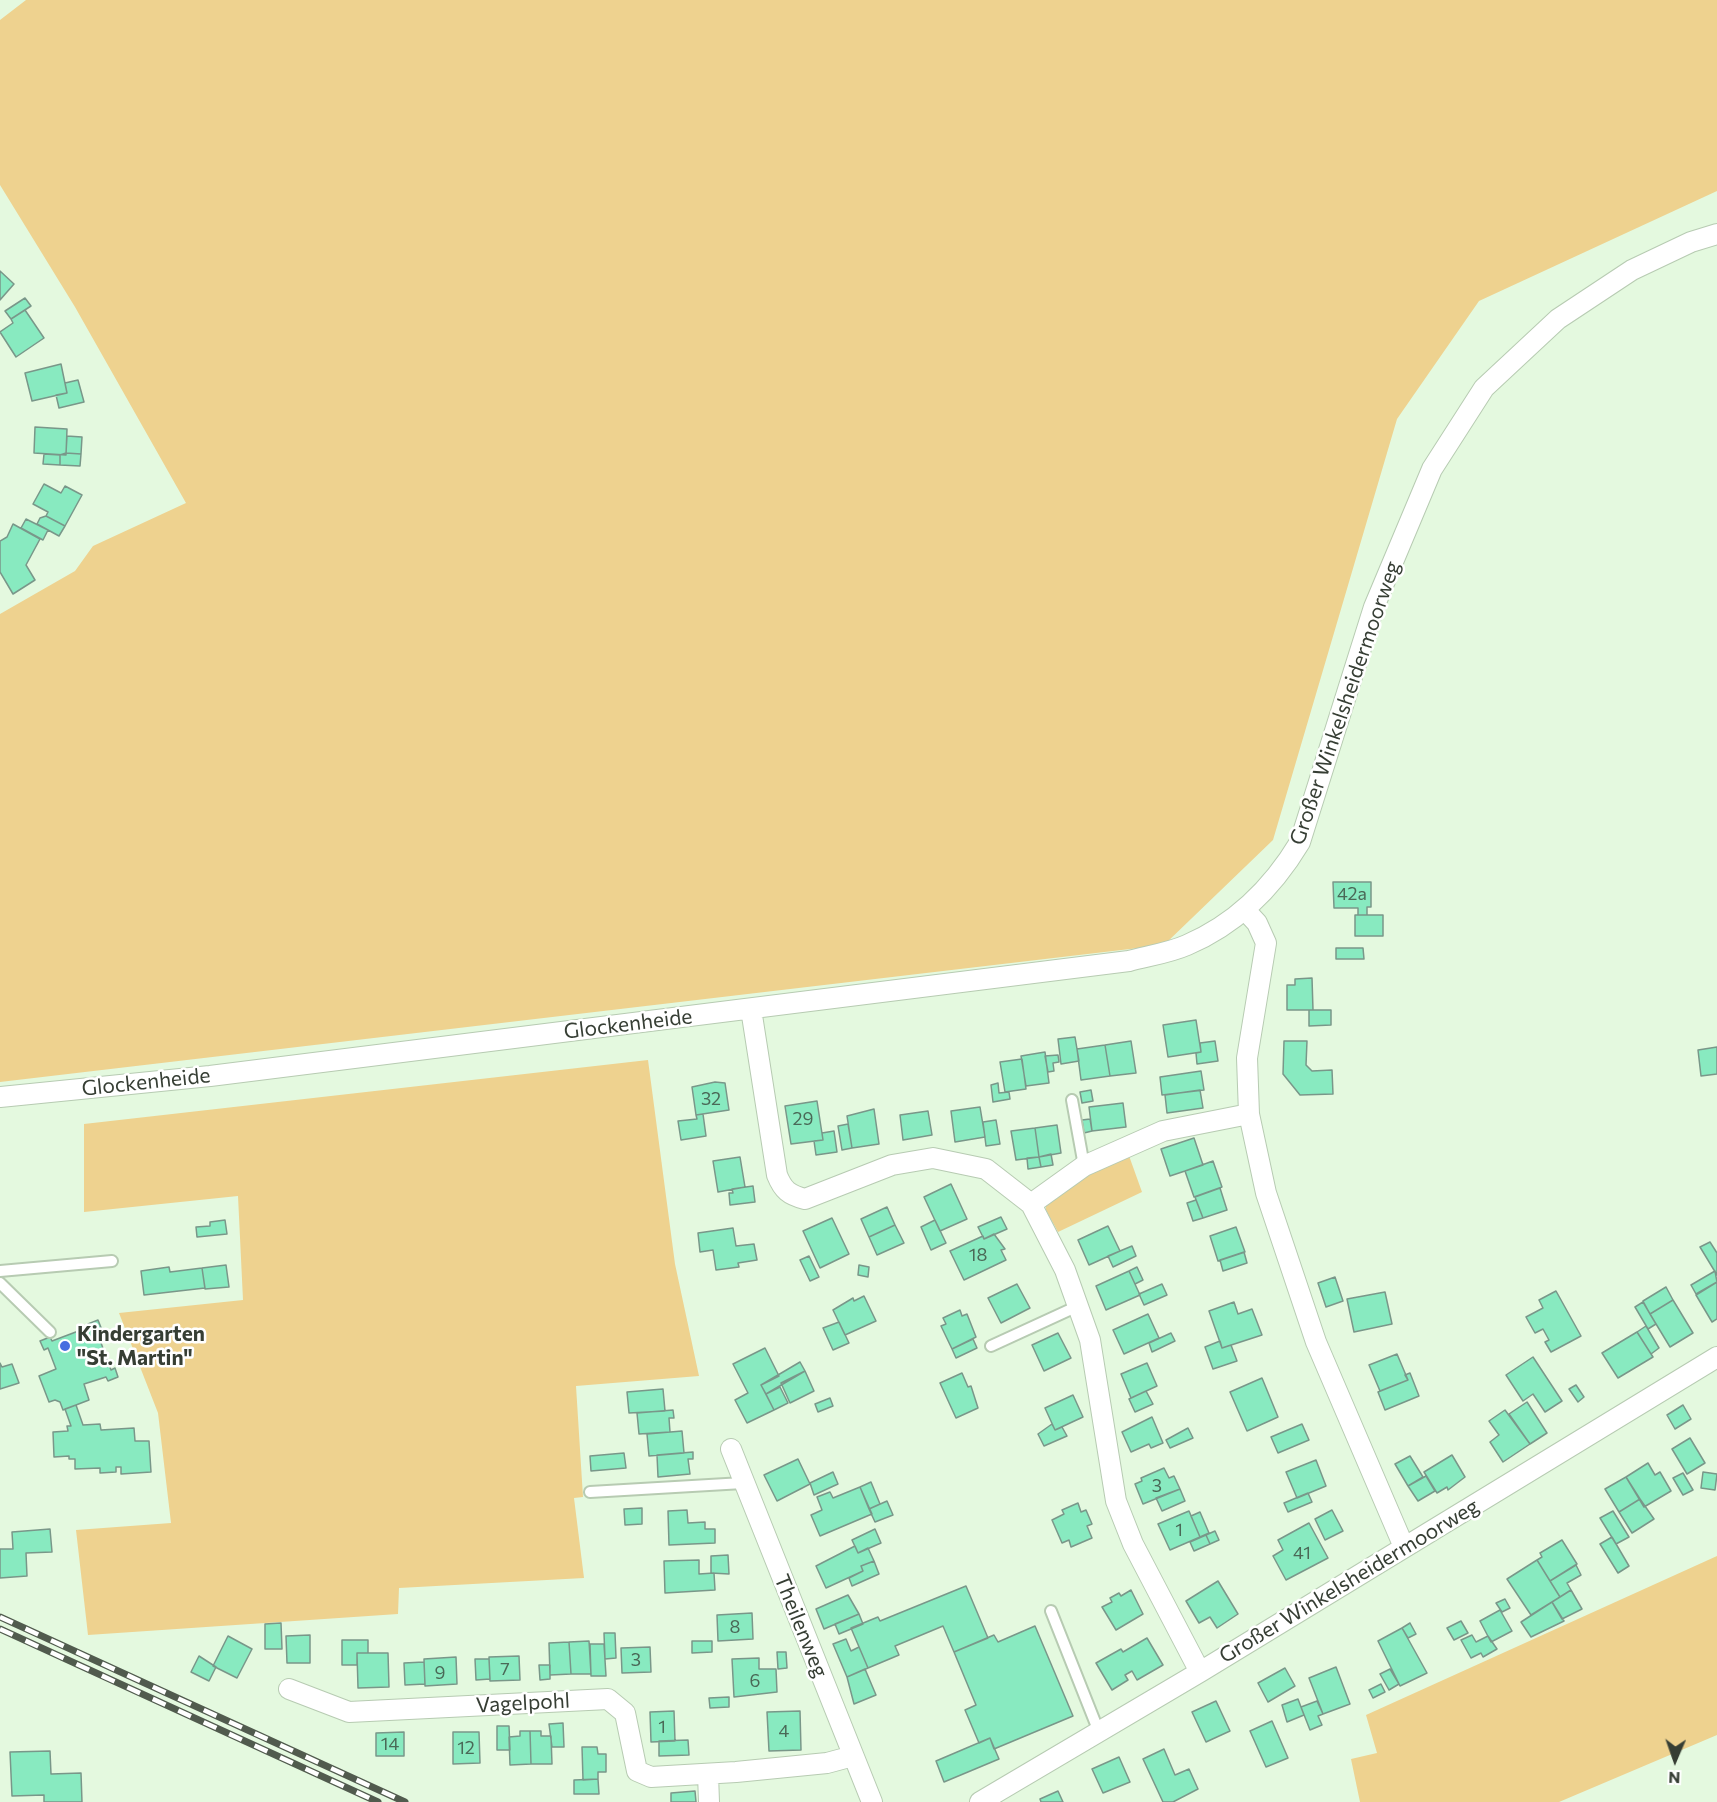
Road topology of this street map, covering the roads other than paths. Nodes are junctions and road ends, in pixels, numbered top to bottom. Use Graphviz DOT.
graph roads {
  1 [pos="1717,234"];
  2 [pos="1245,910"];
  3 [pos="751,1009"];
  4 [pos="0,1097"];
  5 [pos="1072,1100"];
  6 [pos="1249,1114"];
  7 [pos="1084,1166"];
  8 [pos="1031,1204"];
  9 [pos="112,1261"];
  10 [pos="0,1271"];
  11 [pos="0,1283"];
  12 [pos="1078,1306"];
  13 [pos="50,1332"];
  14 [pos="991,1346"];
  15 [pos="1717,1357"];
  16 [pos="731,1449"];
  17 [pos="743,1483"];
  18 [pos="590,1492"];
  19 [pos="1404,1547"];
  20 [pos="1051,1611"];
  21 [pos="1200,1672"];
  22 [pos="289,1689"];
  23 [pos="1099,1732"];
  24 [pos="853,1756"];
  25 [pos="708,1774"];
  26 [pos="709,1802"];
  27 [pos="872,1802"];
  28 [pos="980,1802"];
  1 -- 2 [label="street, Großer Winkelsheidermoorweg"];
  2 -- 3 [label="street, Glockenheide"];
  2 -- 6 [label="street"];
  3 -- 4 [label="street, Glockenheide"];
  3 -- 8 [label="street"];
  5 -- 7 [label="lane"];
  6 -- 7 [label="street"];
  6 -- 19 [label="street"];
  7 -- 8 [label="street"];
  8 -- 12 [label="street"];
  9 -- 10 [label="lane"];
  11 -- 13 [label="lane"];
  12 -- 14 [label="lane"];
  12 -- 21 [label="street"];
  15 -- 19 [label="street, Großer Winkelsheidermoorweg"];
  16 -- 17 [label="street, Theilenweg"];
  17 -- 18 [label="lane"];
  17 -- 24 [label="street, Theilenweg"];
  19 -- 21 [label="street, Großer Winkelsheidermoorweg"];
  20 -- 23 [label="lane"];
  21 -- 23 [label="street, Großer Winkelsheidermoorweg"];
  22 -- 25 [label="street, Vagelpohl"];
  23 -- 28 [label="street, Großer Winkelsheidermoorweg"];
  24 -- 25 [label="street, Vagelpohl"];
  24 -- 27 [label="street, Theilenweg"];
  25 -- 26 [label="street"];
}
